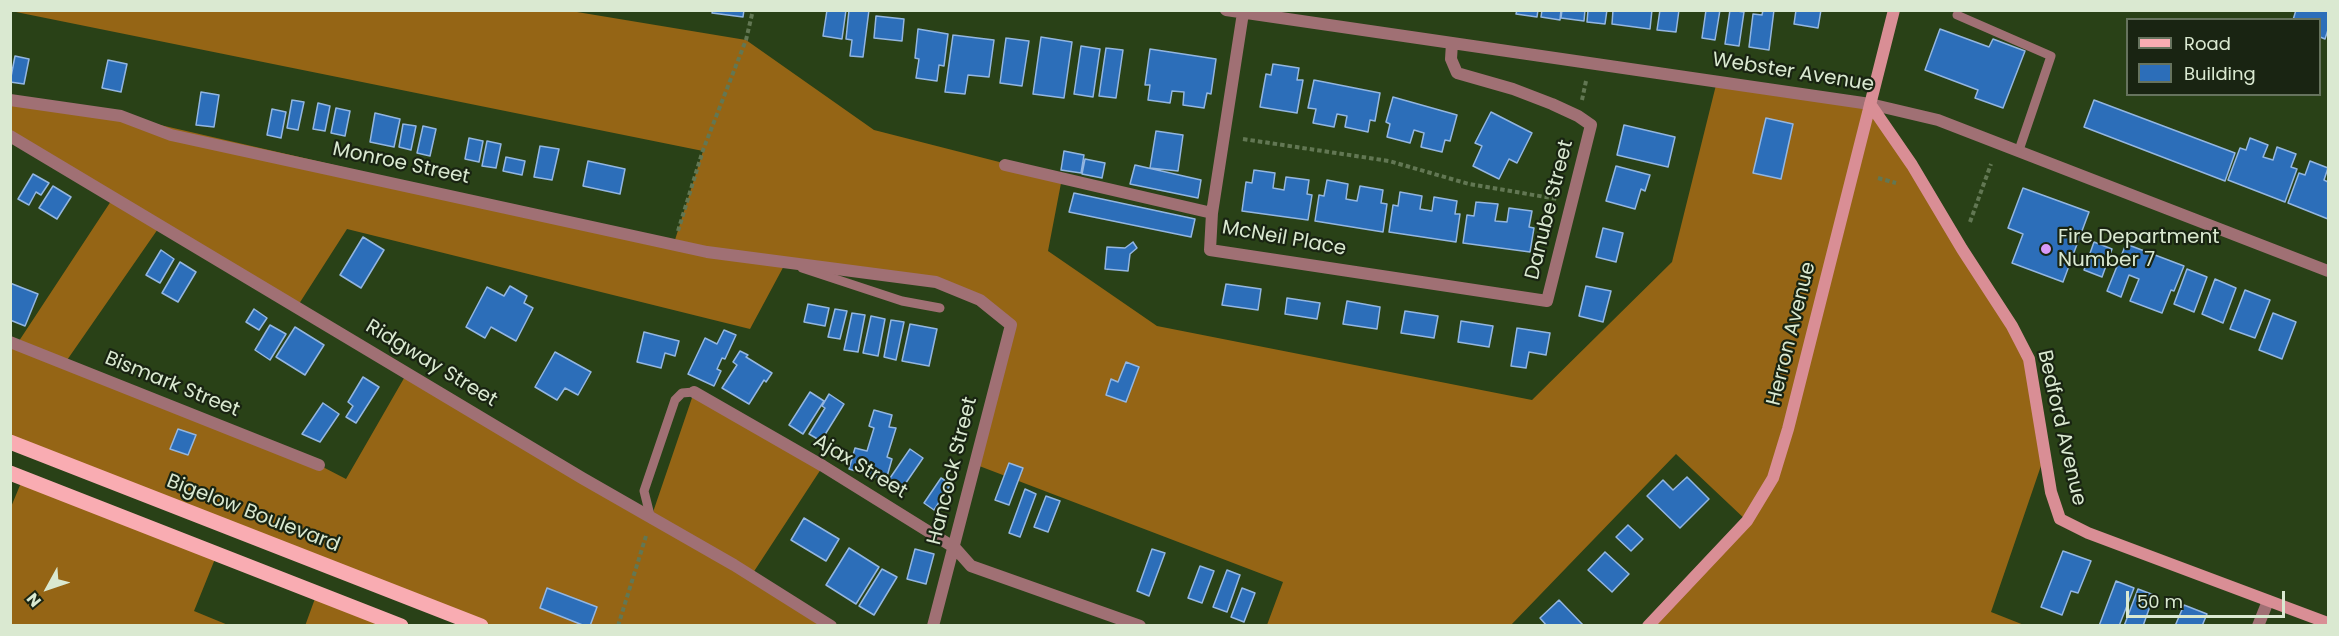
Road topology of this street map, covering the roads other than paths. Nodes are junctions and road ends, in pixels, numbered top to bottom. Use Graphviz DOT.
graph roads {
  1 [pos="1226,10"];
  2 [pos="1894,10"];
  3 [pos="1243,13"];
  4 [pos="1957,15"];
  5 [pos="1452,43"];
  6 [pos="10,100"];
  7 [pos="1870,104"];
  8 [pos="10,136"];
  9 [pos="2019,150"];
  10 [pos="1005,165"];
  11 [pos="1212,213"];
  12 [pos="786,262"];
  13 [pos="2328,271"];
  14 [pos="1547,301"];
  15 [pos="940,308"];
  16 [pos="1011,325"];
  17 [pos="10,342"];
  18 [pos="694,392"];
  19 [pos="10,442"];
  20 [pos="319,465"];
  21 [pos="10,473"];
  22 [pos="651,519"];
  23 [pos="954,548"];
  24 [pos="2268,601"];
  25 [pos="2328,623"];
  26 [pos="401,626"];
  27 [pos="480,626"];
  28 [pos="831,626"];
  29 [pos="933,626"];
  30 [pos="1140,626"];
  31 [pos="1648,626"];
  32 [pos="2258,626"];
  1 -- 3 [label="street, Webster Avenue"];
  2 -- 7 [label="street, Herron Avenue"];
  3 -- 5 [label="street, Webster Avenue"];
  3 -- 11 [label="street, McNeil Place"];
  4 -- 9 [label="lane"];
  5 -- 7 [label="street, Webster Avenue"];
  5 -- 14 [label="street, Danube Street"];
  6 -- 12 [label="street, Monroe Street"];
  7 -- 9 [label="street, Webster Avenue"];
  7 -- 24 [label="street, Bedford Avenue"];
  7 -- 31 [label="street, Herron Avenue"];
  8 -- 22 [label="street, Ridgway Street"];
  9 -- 13 [label="street, Webster Avenue"];
  10 -- 11 [label="street"];
  11 -- 14 [label="street, McNeil Place"];
  12 -- 15 [label="lane, Monroe Street"];
  12 -- 16 [label="street, Monroe Street"];
  16 -- 23 [label="street, Hancock Street"];
  17 -- 20 [label="street, Bismark Street"];
  18 -- 22 [label="lane, Ajax Street"];
  18 -- 23 [label="street, Ajax Street"];
  19 -- 27 [label="main road, Bigelow Boulevard"];
  21 -- 26 [label="main road"];
  22 -- 28 [label="street, Ridgway Street"];
  23 -- 29 [label="street, Hancock Street"];
  23 -- 30 [label="street, Ajax Street"];
  24 -- 25 [label="street, Bedford Avenue"];
  24 -- 32 [label="street"];
}
